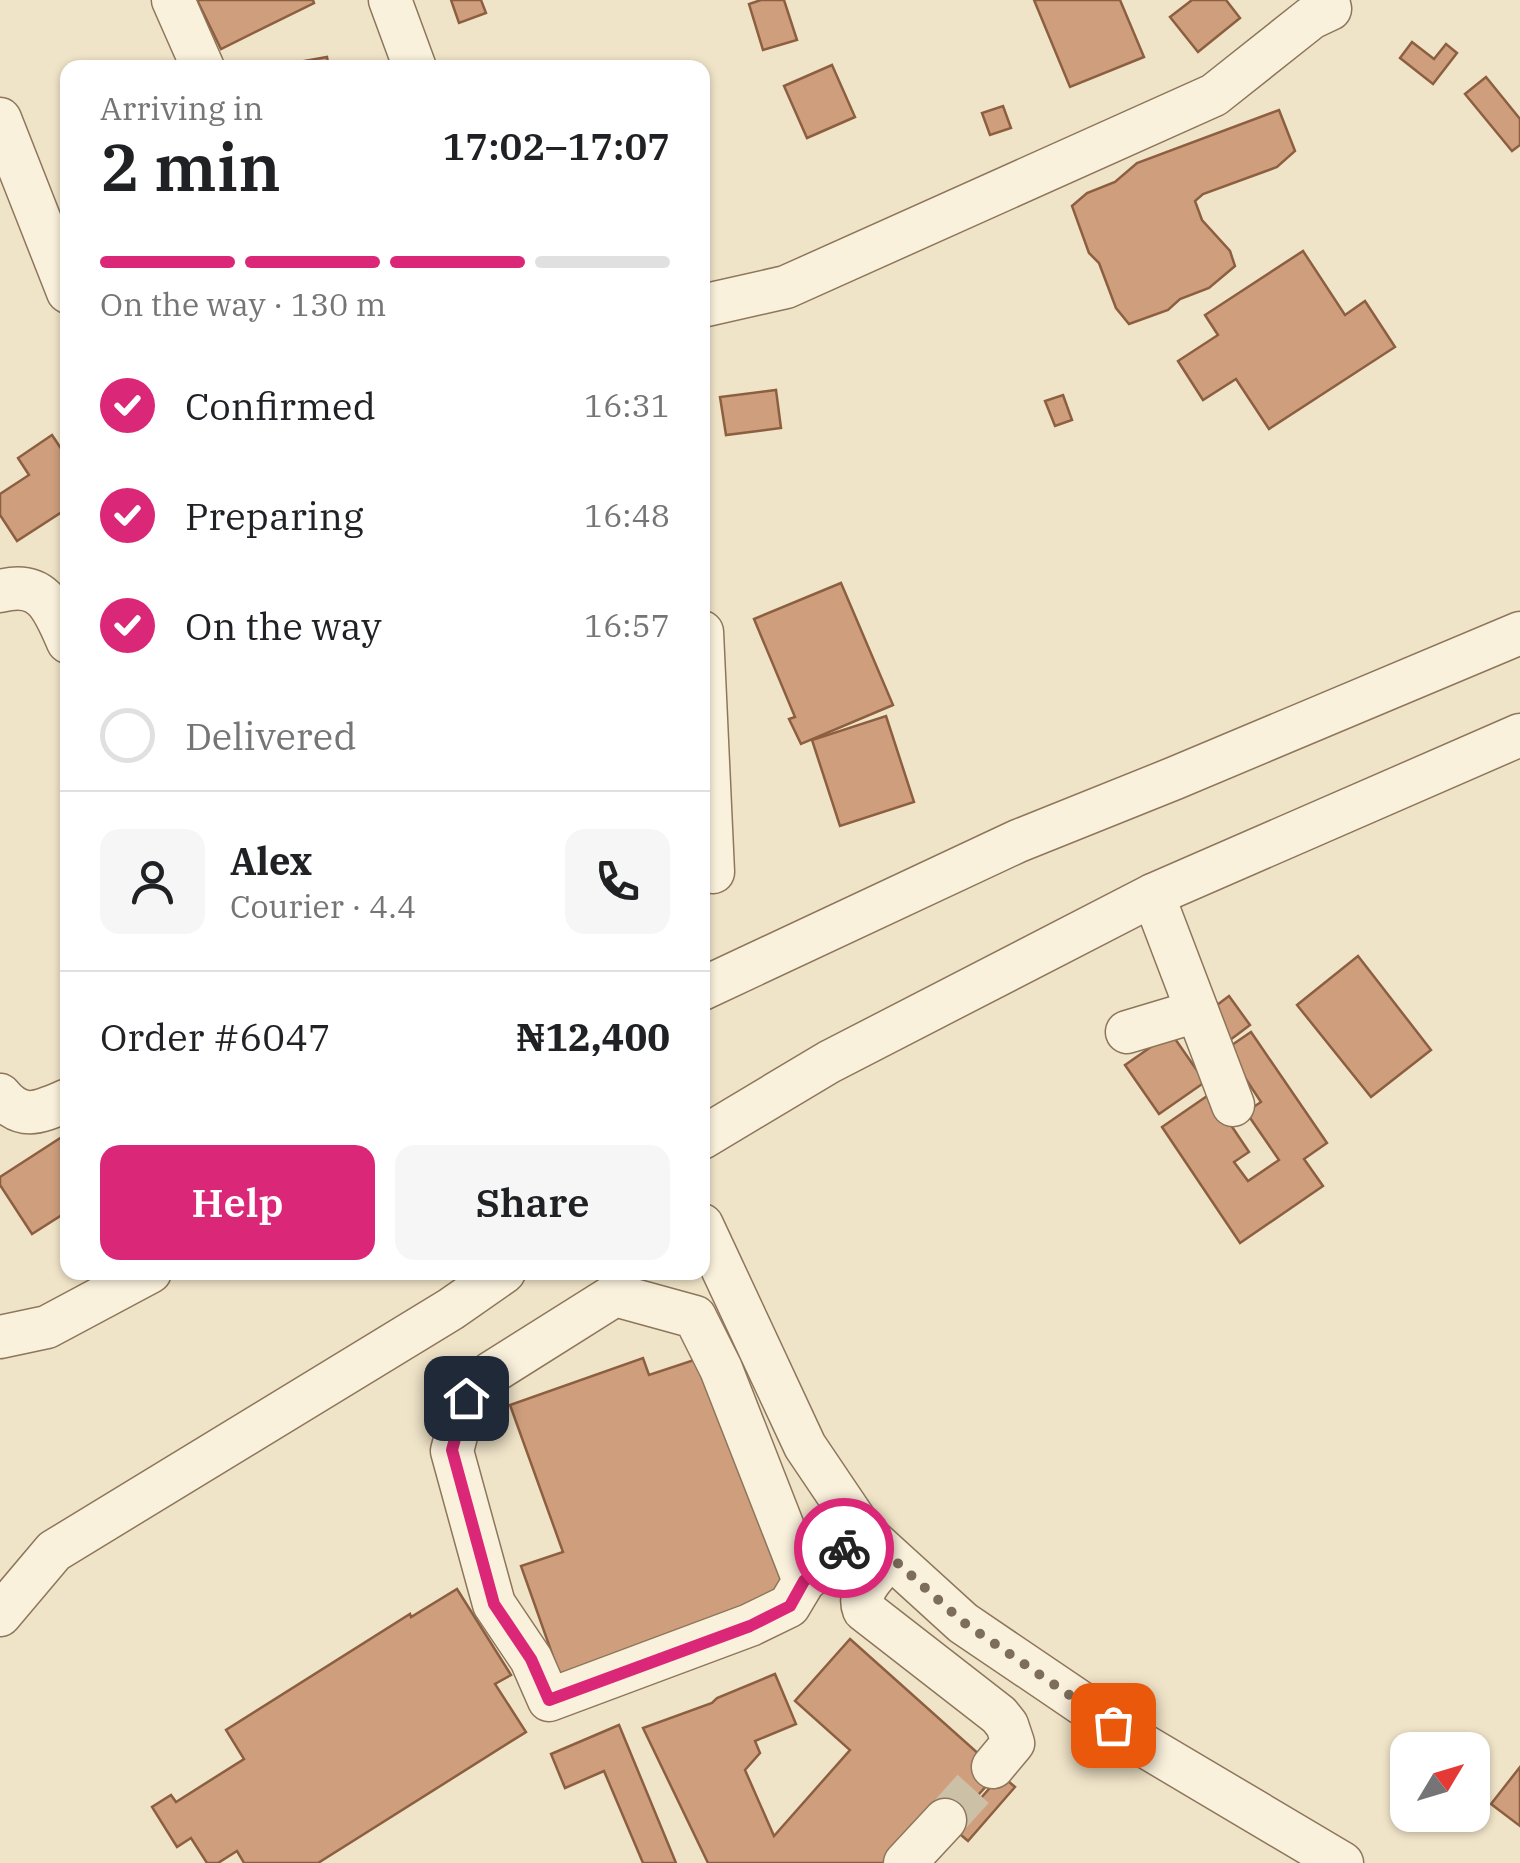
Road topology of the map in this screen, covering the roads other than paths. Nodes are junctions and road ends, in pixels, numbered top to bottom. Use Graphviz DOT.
graph roads {
  1 [pos="173,0"];
  2 [pos="390,0"];
  3 [pos="1328,0"];
  4 [pos="199,60"];
  5 [pos="411,60"];
  6 [pos="0,119"];
  7 [pos="60,272"];
  8 [pos="710,304"];
  9 [pos="0,590"];
  10 [pos="60,624"];
  11 [pos="1520,633"];
  12 [pos="1520,735"];
  13 [pos="710,807"];
  14 [pos="713,872"];
  15 [pos="1153,894"];
  16 [pos="710,985"];
  17 [pos="1198,1012"];
  18 [pos="1127,1032"];
  19 [pos="0,1095"];
  20 [pos="60,1104"];
  21 [pos="1233,1105"];
  22 [pos="710,1134"];
  23 [pos="710,1242"];
  24 [pos="135,1280"];
  25 [pos="493,1280"];
  26 [pos="0,1338"];
  27 [pos="876,1545"];
  28 [pos="804,1581"];
  29 [pos="0,1615"];
  30 [pos="993,1767"];
  31 [pos="945,1820"];
  32 [pos="905,1863"];
  33 [pos="1342,1863"];
  1 -- 4 [label="street"];
  2 -- 5 [label="street"];
  3 -- 8 [label="street"];
  6 -- 7 [label="street"];
  9 -- 10 [label="street"];
  11 -- 16 [label="street"];
  12 -- 15 [label="street"];
  13 -- 14 [label="street"];
  15 -- 17 [label="street"];
  15 -- 22 [label="street"];
  17 -- 18 [label="street"];
  17 -- 21 [label="street"];
  19 -- 20 [label="street"];
  23 -- 27 [label="street"];
  24 -- 26 [label="street"];
  25 -- 29 [label="street"];
  27 -- 28 [label="street"];
  27 -- 30 [label="street"];
  27 -- 33 [label="street"];
  28 -- 28 [label="street"];
  31 -- 32 [label="street"];
}
